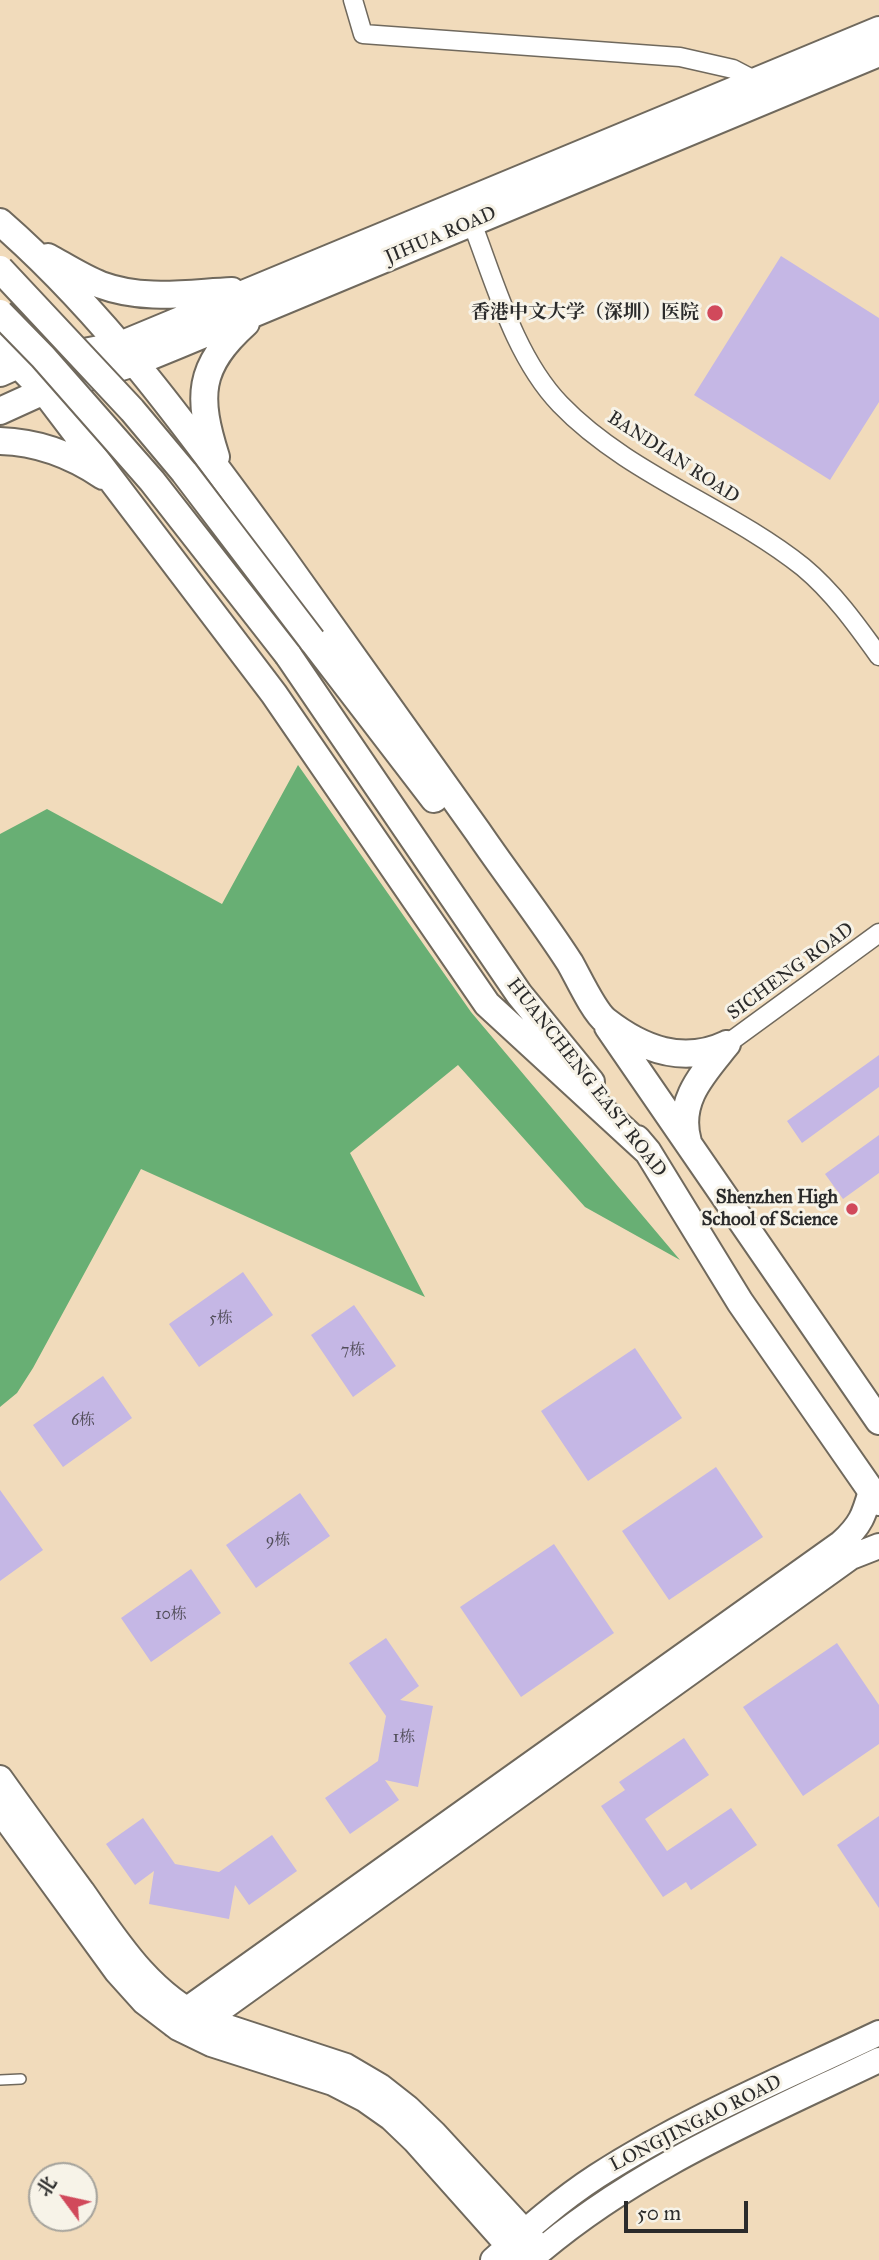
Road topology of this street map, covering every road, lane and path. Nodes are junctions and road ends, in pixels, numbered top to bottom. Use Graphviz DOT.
graph roads {
  1 [pos="353,0"];
  2 [pos="879,30"];
  3 [pos="879,53"];
  4 [pos="756,81"];
  5 [pos="0,222"];
  6 [pos="472,223"];
  7 [pos="27,245"];
  8 [pos="0,269"];
  9 [pos="256,301"];
  10 [pos="0,313"];
  11 [pos="0,345"];
  12 [pos="127,354"];
  13 [pos="9,369"];
  14 [pos="44,391"];
  15 [pos="0,411"];
  16 [pos="0,441"];
  17 [pos="220,472"];
  18 [pos="122,493"];
  19 [pos="879,656"];
  20 [pos="879,933"];
  21 [pos="603,1019"];
  22 [pos="727,1044"];
  23 [pos="688,1144"];
  24 [pos="648,1152"];
  25 [pos="879,1420"];
  26 [pos="875,1496"];
  27 [pos="879,1546"];
  28 [pos="0,1778"];
  29 [pos="0,1811"];
  30 [pos="189,2022"];
  31 [pos="879,2033"];
  32 [pos="879,2060"];
  33 [pos="22,2079"];
  34 [pos="0,2080"];
  35 [pos="519,2251"];
  1 -- 4 [label="street"];
  2 -- 4 [label="main road, JIHUA ROAD"];
  3 -- 6 [label="main road, JIHUA ROAD"];
  4 -- 9 [label="main road, JIHUA ROAD"];
  5 -- 7 [label="main road"];
  6 -- 9 [label="main road, JIHUA ROAD"];
  6 -- 19 [label="street, BANDIAN ROAD"];
  7 -- 9 [label="main road"];
  7 -- 12 [label="main road"];
  8 -- 21 [label="main road, HUANCHENG EAST ROAD, bridge"];
  9 -- 12 [label="main road, JIHUA ROAD"];
  9 -- 17 [label="main road"];
  10 -- 24 [label="main road, HUANCHENG EAST ROAD, bridge"];
  11 -- 13 [label="main road"];
  12 -- 13 [label="main road, JIHUA ROAD"];
  12 -- 14 [label="main road, JIHUA ROAD"];
  12 -- 17 [label="main road"];
  13 -- 14 [label="main road"];
  14 -- 15 [label="main road, JIHUA ROAD"];
  14 -- 18 [label="main road"];
  16 -- 18 [label="main road"];
  17 -- 21 [label="main road"];
  18 -- 24 [label="main road"];
  20 -- 22 [label="street, SICHENG ROAD"];
  21 -- 22 [label="main road"];
  21 -- 23 [label="main road, HUANCHENG EAST ROAD"];
  22 -- 23 [label="main road"];
  23 -- 25 [label="main road, HUANCHENG EAST ROAD"];
  24 -- 26 [label="main road, HUANCHENG EAST ROAD"];
  26 -- 30 [label="street"];
  27 -- 30 [label="street"];
  28 -- 30 [label="street"];
  29 -- 30 [label="street"];
  30 -- 35 [label="street"];
  31 -- 35 [label="street, LONGJINGAO ROAD"];
  32 -- 35 [label="street, LONGJINGAO ROAD"];
  33 -- 34 [label="lane"];
}
